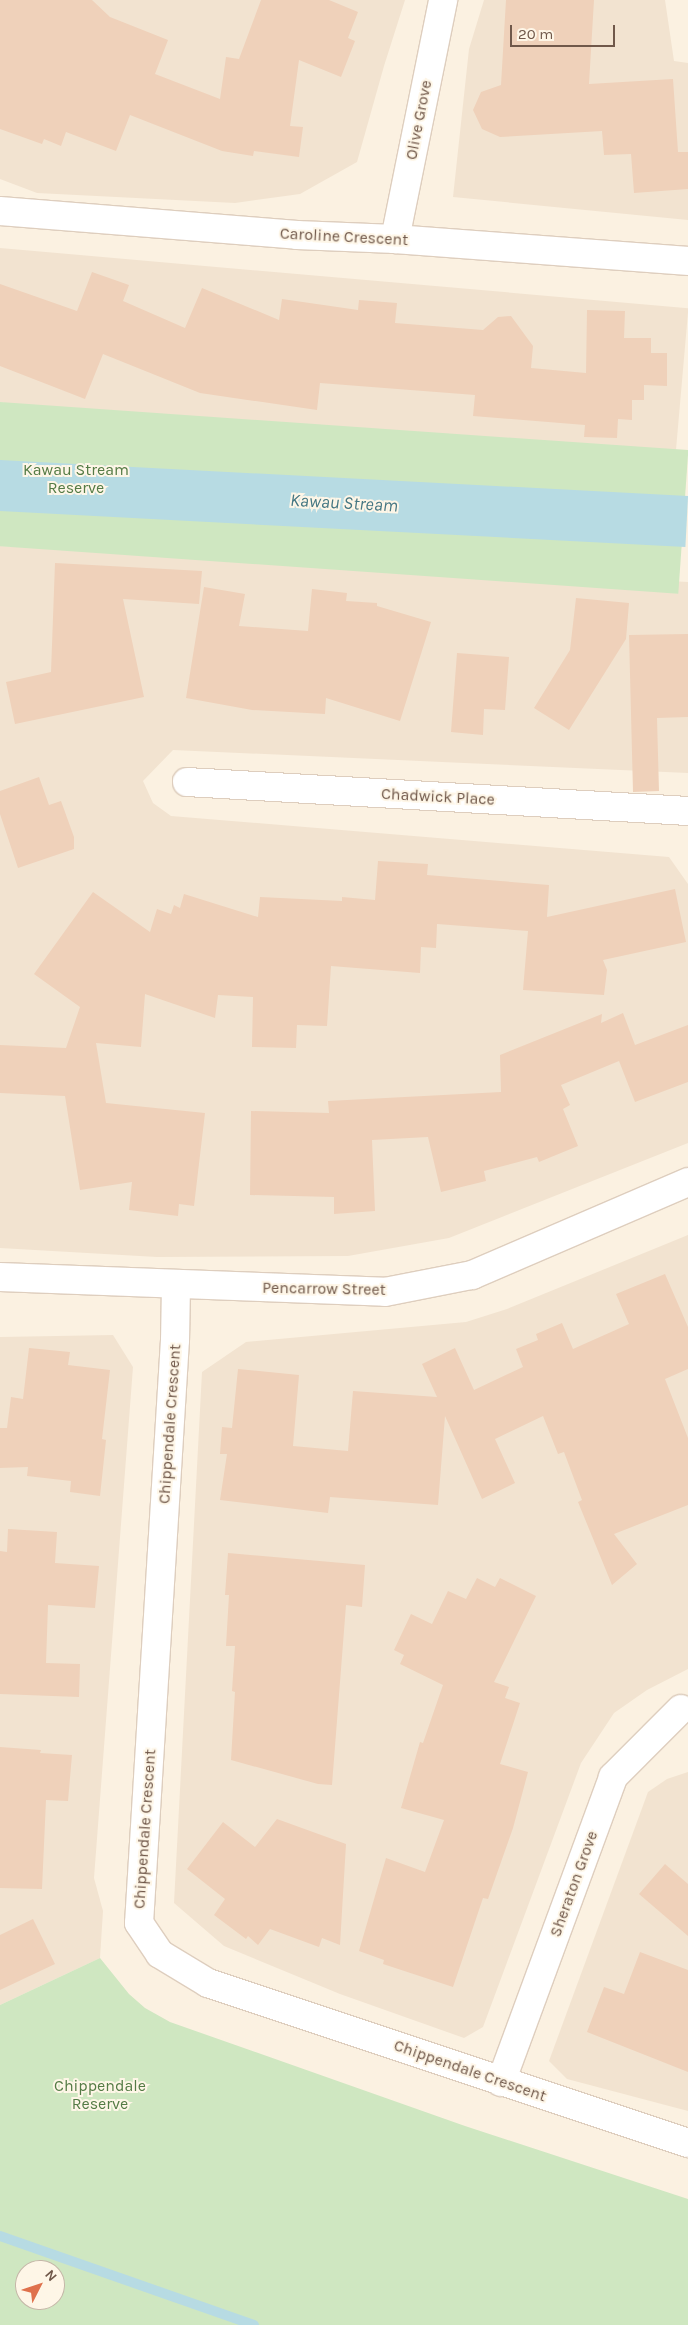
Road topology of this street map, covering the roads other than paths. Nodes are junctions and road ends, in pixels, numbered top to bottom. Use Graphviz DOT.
graph roads {
  1 [pos="443,0"];
  2 [pos="0,211"];
  3 [pos="395,239"];
  4 [pos="688,261"];
  5 [pos="188,782"];
  6 [pos="688,811"];
  7 [pos="688,1182"];
  8 [pos="0,1276"];
  9 [pos="176,1285"];
  10 [pos="681,1709"];
  11 [pos="501,2082"];
  12 [pos="688,2143"];
  1 -- 3 [label="street, Olive Grove"];
  2 -- 3 [label="street, Caroline Crescent"];
  3 -- 4 [label="street, Caroline Crescent"];
  5 -- 6 [label="street, Chadwick Place"];
  7 -- 9 [label="street, Pencarrow Street"];
  8 -- 9 [label="street, Pencarrow Street"];
  9 -- 11 [label="street, Chippendale Crescent"];
  10 -- 11 [label="street, Sheraton Grove"];
  11 -- 12 [label="street, Chippendale Crescent"];
}
